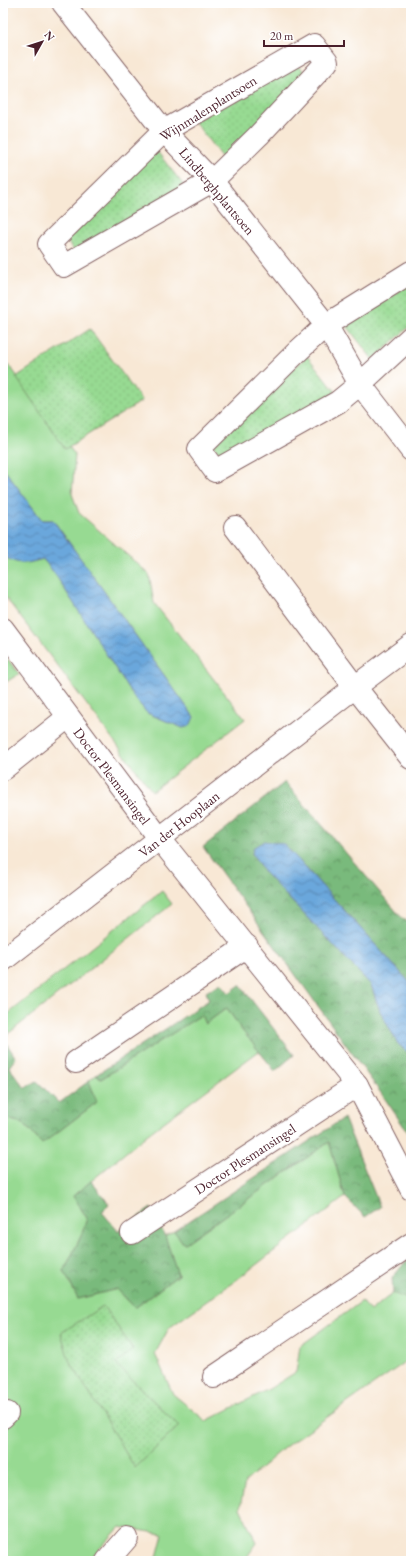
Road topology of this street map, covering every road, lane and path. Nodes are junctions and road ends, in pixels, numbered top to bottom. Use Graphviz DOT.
graph roads {
  1 [pos="63,3"];
  2 [pos="164,131"];
  3 [pos="212,181"];
  4 [pos="411,272"];
  5 [pos="326,324"];
  6 [pos="411,336"];
  7 [pos="360,384"];
  8 [pos="411,450"];
  9 [pos="235,527"];
  10 [pos="3,629"];
  11 [pos="411,645"];
  12 [pos="355,687"];
  13 [pos="68,717"];
  14 [pos="411,758"];
  15 [pos="3,769"];
  16 [pos="160,839"];
  17 [pos="247,946"];
  18 [pos="3,960"];
  19 [pos="76,1062"];
  20 [pos="357,1084"];
  21 [pos="411,1190"];
  22 [pos="132,1232"];
  23 [pos="411,1244"];
  24 [pos="214,1377"];
  25 [pos="127,1538"];
  26 [pos="107,1561"];
  1 -- 2 [label="street, Lindberghplantsoen"];
  2 -- 3 [label="street, Lindberghplantsoen"];
  2 -- 3 [label="street, Wijnmalenplantsoen"];
  2 -- 3 [label="street, Wijnmalenplantsoen"];
  3 -- 5 [label="street, Lindberghplantsoen"];
  4 -- 5 [label="street"];
  5 -- 7 [label="street, Lindberghplantsoen"];
  5 -- 7 [label="street"];
  6 -- 7 [label="street"];
  7 -- 8 [label="street, Lindberghplantsoen"];
  9 -- 12 [label="street"];
  10 -- 13 [label="street, Doctor Plesmansingel"];
  11 -- 12 [label="street, Van der Hooplaan"];
  12 -- 14 [label="street"];
  12 -- 16 [label="street, Van der Hooplaan"];
  13 -- 15 [label="street, Doctor Plesmansingel"];
  13 -- 16 [label="street, Doctor Plesmansingel"];
  16 -- 17 [label="street, Doctor Plesmansingel"];
  16 -- 18 [label="street, Van der Hooplaan"];
  17 -- 19 [label="street"];
  17 -- 20 [label="street, Doctor Plesmansingel"];
  20 -- 21 [label="street, Doctor Plesmansingel"];
  20 -- 22 [label="street, Doctor Plesmansingel"];
  23 -- 24 [label="street"];
  25 -- 26 [label="street"];
}
